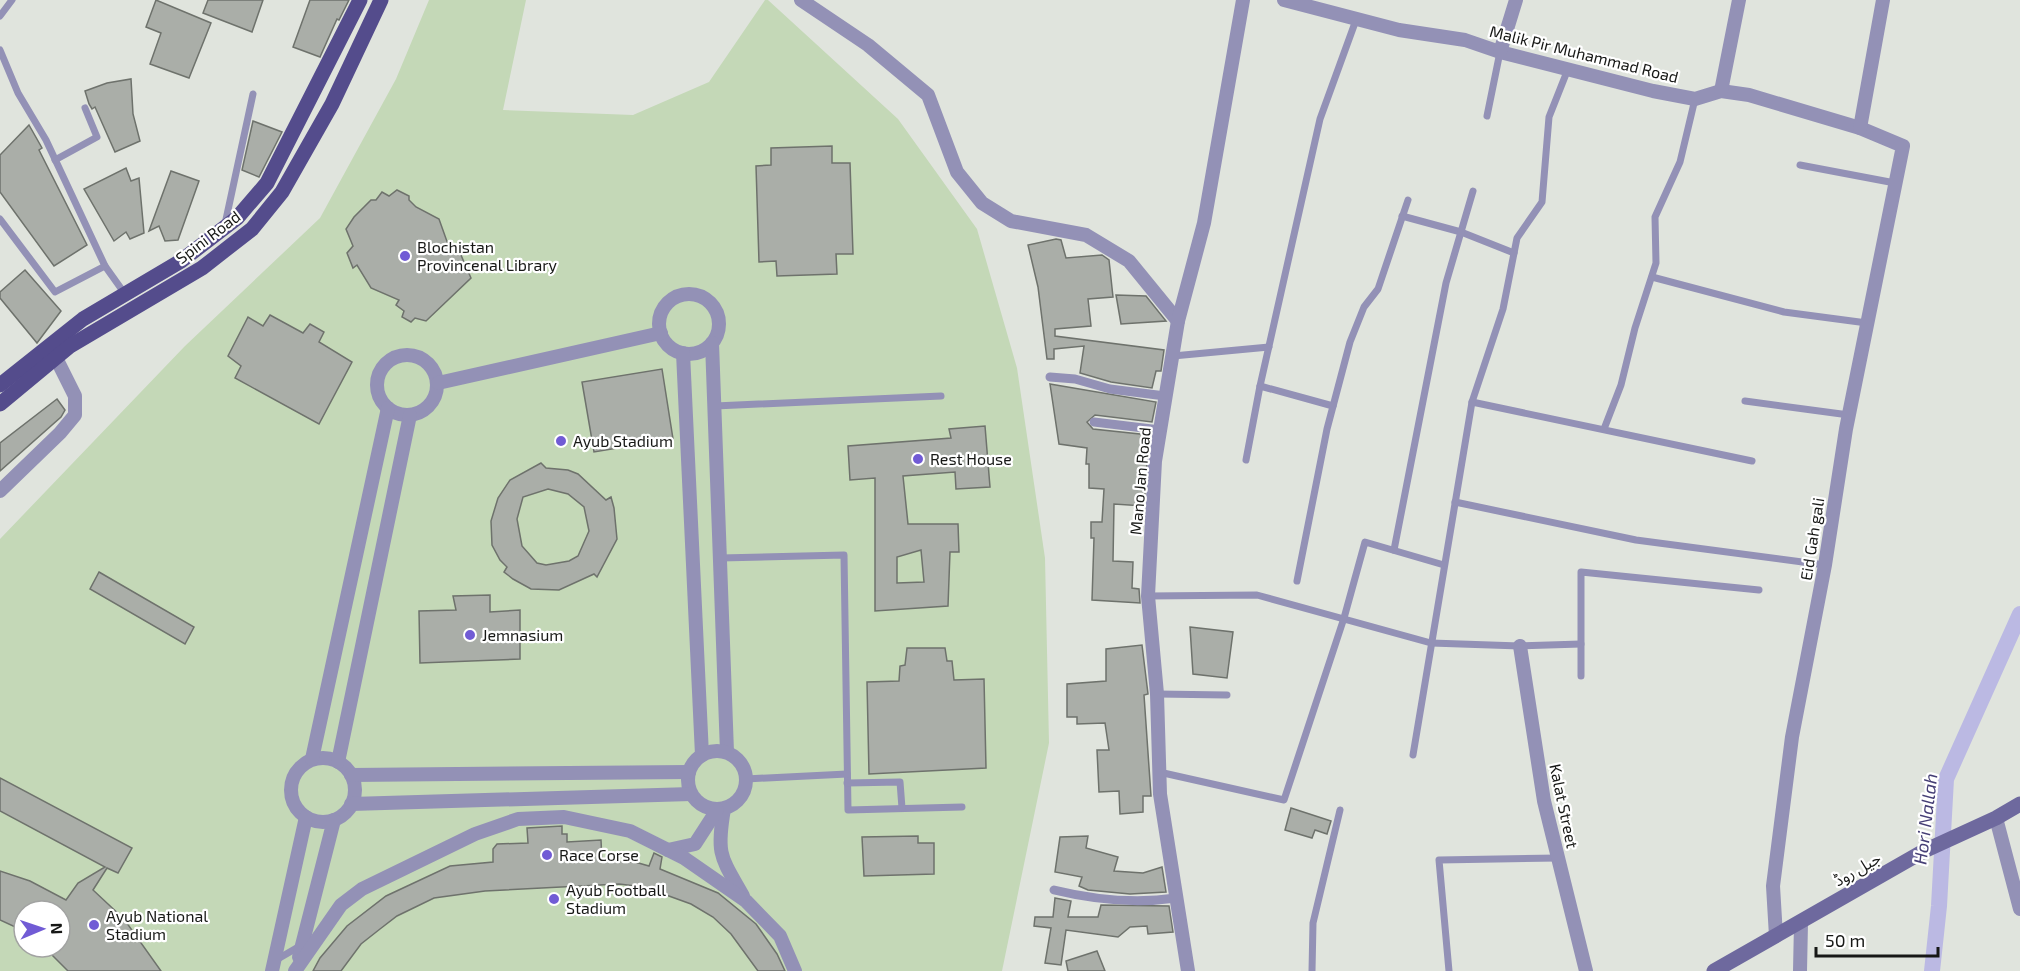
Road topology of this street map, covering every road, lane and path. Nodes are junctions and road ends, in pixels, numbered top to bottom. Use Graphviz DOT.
graph roads {
  1 [pos="12,0"];
  2 [pos="360,0"];
  3 [pos="381,0"];
  4 [pos="801,0"];
  5 [pos="1243,0"];
  6 [pos="1284,0"];
  7 [pos="1516,0"];
  8 [pos="1739,0"];
  9 [pos="1883,0"];
  10 [pos="0,16"];
  11 [pos="1356,20"];
  12 [pos="0,50"];
  13 [pos="1500,52"];
  14 [pos="1568,69"];
  15 [pos="1721,91"];
  16 [pos="253,94"];
  17 [pos="1695,99"];
  18 [pos="85,108"];
  19 [pos="1487,116"];
  20 [pos="1860,128"];
  21 [pos="1904,150"];
  22 [pos="55,159"];
  23 [pos="1800,165"];
  24 [pos="1895,183"];
  25 [pos="1473,191"];
  26 [pos="1407,200"];
  27 [pos="1402,216"];
  28 [pos="0,219"];
  29 [pos="224,228"];
  30 [pos="1461,232"];
  31 [pos="1515,253"];
  32 [pos="105,266"];
  33 [pos="1652,278"];
  34 [pos="125,294"];
  35 [pos="1178,321"];
  36 [pos="1867,323"];
  37 [pos="661,333"];
  38 [pos="712,343"];
  39 [pos="1269,347"];
  40 [pos="53,351"];
  41 [pos="683,353"];
  42 [pos="1172,356"];
  43 [pos="1050,377"];
  44 [pos="438,382"];
  45 [pos="0,385"];
  46 [pos="1260,386"];
  47 [pos="941,396"];
  48 [pos="1165,396"];
  49 [pos="1745,401"];
  50 [pos="1472,402"];
  51 [pos="0,404"];
  52 [pos="1333,405"];
  53 [pos="715,406"];
  54 [pos="388,408"];
  55 [pos="410,415"];
  56 [pos="1849,415"];
  57 [pos="1094,422"];
  58 [pos="1604,429"];
  59 [pos="1160,430"];
  60 [pos="1246,460"];
  61 [pos="1752,460"];
  62 [pos="0,491"];
  63 [pos="1455,502"];
  64 [pos="1394,550"];
  65 [pos="720,558"];
  66 [pos="1444,565"];
  67 [pos="1825,565"];
  68 [pos="1297,581"];
  69 [pos="1759,590"];
  70 [pos="1148,596"];
  71 [pos="1344,618"];
  72 [pos="1431,643"];
  73 [pos="1581,644"];
  74 [pos="1520,646"];
  75 [pos="1581,676"];
  76 [pos="1157,694"];
  77 [pos="1227,695"];
  78 [pos="727,752"];
  79 [pos="702,754"];
  80 [pos="1413,755"];
  81 [pos="312,759"];
  82 [pos="338,762"];
  83 [pos="688,772"];
  84 [pos="1159,772"];
  85 [pos="847,774"];
  86 [pos="351,775"];
  87 [pos="746,779"];
  88 [pos="847,783"];
  89 [pos="691,794"];
  90 [pos="351,804"];
  91 [pos="2020,804"];
  92 [pos="962,807"];
  93 [pos="902,808"];
  94 [pos="721,809"];
  95 [pos="1340,810"];
  96 [pos="306,817"];
  97 [pos="1996,818"];
  98 [pos="334,820"];
  99 [pos="668,850"];
  100 [pos="1558,858"];
  101 [pos="1054,890"];
  102 [pos="1176,898"];
  103 [pos="746,901"];
  104 [pos="2020,909"];
  105 [pos="1801,923"];
  106 [pos="324,927"];
  107 [pos="1776,936"];
  108 [pos="303,944"];
  109 [pos="274,965"];
  110 [pos="295,971"];
  111 [pos="795,971"];
  112 [pos="1188,971"];
  113 [pos="1312,971"];
  114 [pos="1449,971"];
  115 [pos="1586,971"];
  116 [pos="1714,971"];
  117 [pos="1800,971"];
  1 -- 10 [label="lane"];
  2 -- 29 [label="main road, Spini Road"];
  3 -- 40 [label="main road, Spini Road"];
  4 -- 35 [label="street"];
  5 -- 35 [label="street, Mano Jan Road"];
  6 -- 11 [label="street, Malik Pir Muhammad Road"];
  7 -- 13 [label="street"];
  8 -- 15 [label="street"];
  9 -- 20 [label="street"];
  11 -- 13 [label="street, Malik Pir Muhammad Road"];
  11 -- 39 [label="lane"];
  12 -- 22 [label="lane"];
  13 -- 14 [label="street, Malik Pir Muhammad Road"];
  13 -- 19 [label="lane"];
  14 -- 17 [label="street, Malik Pir Muhammad Road"];
  14 -- 31 [label="lane"];
  15 -- 17 [label="street, Malik Pir Muhammad Road"];
  15 -- 20 [label="street, Malik Pir Muhammad Road"];
  16 -- 29 [label="lane"];
  17 -- 33 [label="lane"];
  18 -- 22 [label="lane"];
  20 -- 21 [label="street, Malik Pir Muhammad Road"];
  21 -- 24 [label="street, Eid Gah gali"];
  22 -- 32 [label="lane"];
  23 -- 24 [label="lane"];
  24 -- 36 [label="street, Eid Gah gali"];
  25 -- 30 [label="lane"];
  26 -- 27 [label="lane"];
  27 -- 30 [label="lane"];
  27 -- 52 [label="lane"];
  28 -- 32 [label="lane"];
  29 -- 34 [label="main road, Spini Road"];
  30 -- 31 [label="lane"];
  30 -- 64 [label="lane"];
  31 -- 50 [label="lane"];
  32 -- 34 [label="lane"];
  33 -- 36 [label="lane"];
  33 -- 58 [label="lane"];
  34 -- 40 [label="main road, Spini Road"];
  35 -- 42 [label="street, Mano Jan Road"];
  36 -- 56 [label="street, Eid Gah gali"];
  37 -- 38 [label="street"];
  37 -- 41 [label="street"];
  37 -- 44 [label="street"];
  38 -- 41 [label="street"];
  38 -- 53 [label="street"];
  39 -- 42 [label="lane"];
  39 -- 46 [label="lane"];
  40 -- 45 [label="main road, Spini Road"];
  40 -- 51 [label="main road, Spini Road"];
  40 -- 62 [label="street"];
  41 -- 79 [label="street"];
  42 -- 48 [label="street, Mano Jan Road"];
  43 -- 48 [label="street"];
  44 -- 54 [label="street"];
  44 -- 55 [label="street"];
  46 -- 52 [label="lane"];
  46 -- 60 [label="lane"];
  47 -- 53 [label="lane"];
  48 -- 59 [label="street, Mano Jan Road"];
  49 -- 56 [label="lane"];
  50 -- 58 [label="lane"];
  50 -- 63 [label="lane"];
  52 -- 68 [label="lane"];
  53 -- 65 [label="street"];
  54 -- 55 [label="street"];
  54 -- 81 [label="street"];
  55 -- 82 [label="street"];
  56 -- 67 [label="street, Eid Gah gali"];
  57 -- 59 [label="street"];
  58 -- 61 [label="lane"];
  59 -- 70 [label="street, Mano Jan Road"];
  63 -- 66 [label="lane"];
  63 -- 67 [label="lane"];
  64 -- 66 [label="lane"];
  64 -- 71 [label="lane"];
  65 -- 78 [label="street"];
  65 -- 85 [label="lane"];
  66 -- 72 [label="lane"];
  67 -- 107 [label="street, Eid Gah gali"];
  69 -- 73 [label="lane"];
  70 -- 71 [label="lane"];
  70 -- 76 [label="street, Mano Jan Road"];
  71 -- 72 [label="lane"];
  71 -- 84 [label="lane"];
  72 -- 74 [label="lane"];
  72 -- 80 [label="lane"];
  73 -- 74 [label="lane"];
  73 -- 75 [label="lane"];
  74 -- 100 [label="street, Kalat Street"];
  76 -- 77 [label="lane"];
  76 -- 84 [label="street, Mano Jan Road"];
  78 -- 79 [label="street"];
  78 -- 87 [label="street"];
  79 -- 83 [label="street"];
  81 -- 82 [label="street"];
  81 -- 96 [label="street"];
  82 -- 86 [label="street"];
  83 -- 86 [label="street"];
  83 -- 89 [label="street"];
  84 -- 102 [label="street, Mano Jan Road"];
  85 -- 87 [label="lane"];
  85 -- 88 [label="lane"];
  86 -- 90 [label="street"];
  87 -- 94 [label="street"];
  88 -- 93 [label="lane"];
  88 -- 93 [label="lane"];
  89 -- 90 [label="street"];
  89 -- 94 [label="street"];
  90 -- 98 [label="street"];
  91 -- 97 [label="main road, جیل روڈ"];
  92 -- 93 [label="lane"];
  94 -- 99 [label="street"];
  94 -- 103 [label="street"];
  95 -- 113 [label="lane"];
  96 -- 98 [label="street"];
  96 -- 109 [label="street"];
  97 -- 104 [label="street"];
  97 -- 105 [label="main road, جیل روڈ"];
  98 -- 108 [label="street"];
  99 -- 103 [label="street"];
  99 -- 106 [label="street"];
  100 -- 114 [label="lane"];
  100 -- 115 [label="street, Kalat Street"];
  101 -- 102 [label="street"];
  102 -- 112 [label="street, Mano Jan Road"];
  103 -- 111 [label="street"];
  105 -- 107 [label="main road, جیل روڈ"];
  105 -- 117 [label="street"];
  106 -- 108 [label="street"];
  106 -- 110 [label="street"];
  107 -- 116 [label="main road, جیل روڈ"];
  108 -- 109 [label="lane"];
  108 -- 110 [label="street"];
}
